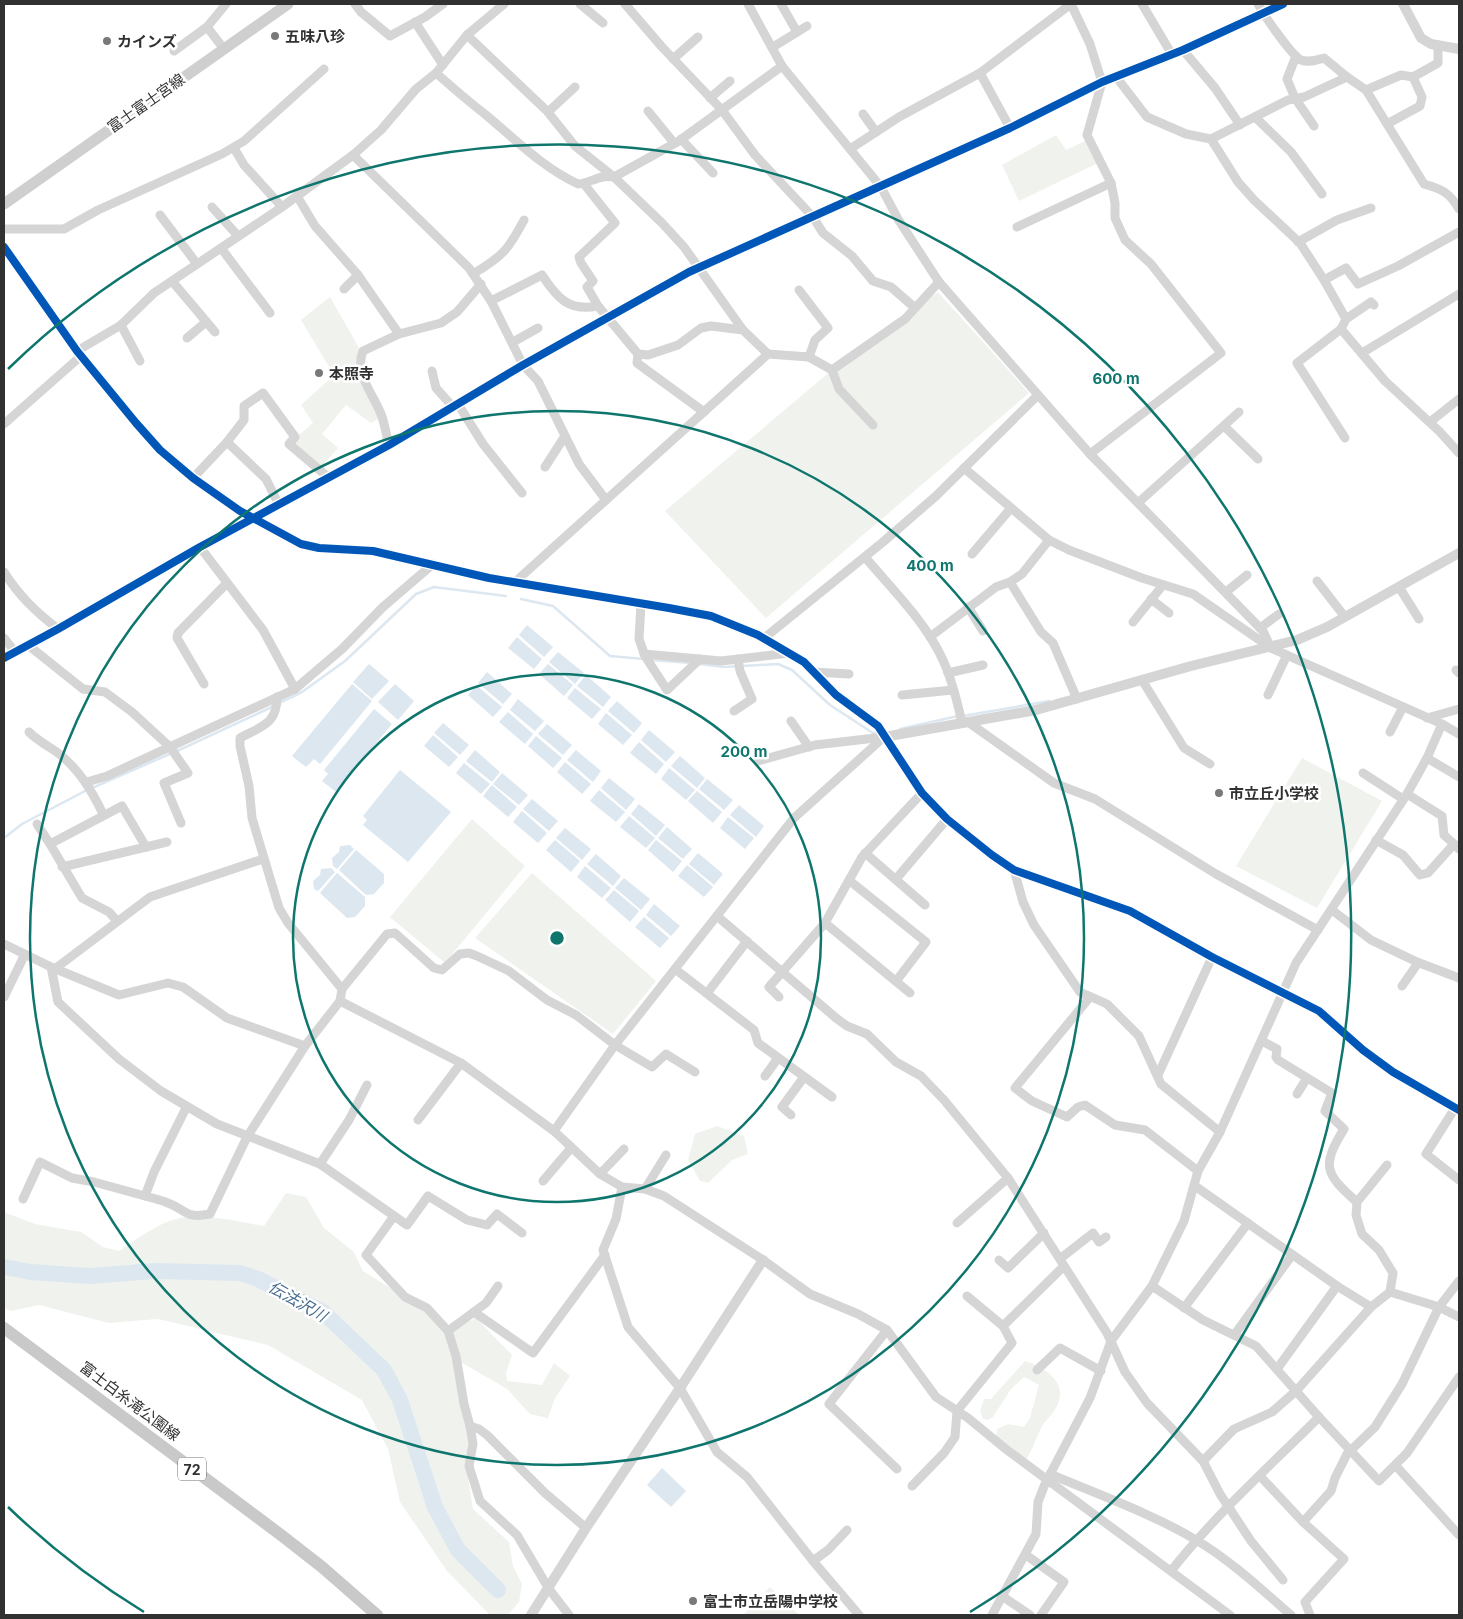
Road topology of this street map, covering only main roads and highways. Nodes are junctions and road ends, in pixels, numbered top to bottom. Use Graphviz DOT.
graph roads {
  1 [pos="288,4"];
  2 [pos="4,204"];
  3 [pos="4,1328"];
  4 [pos="376,1615"];
  1 -- 2 [label="main road, 富士富士宮線"];
  3 -- 4 [label="main road, 富士白糸滝公園線 / 72"];
}
